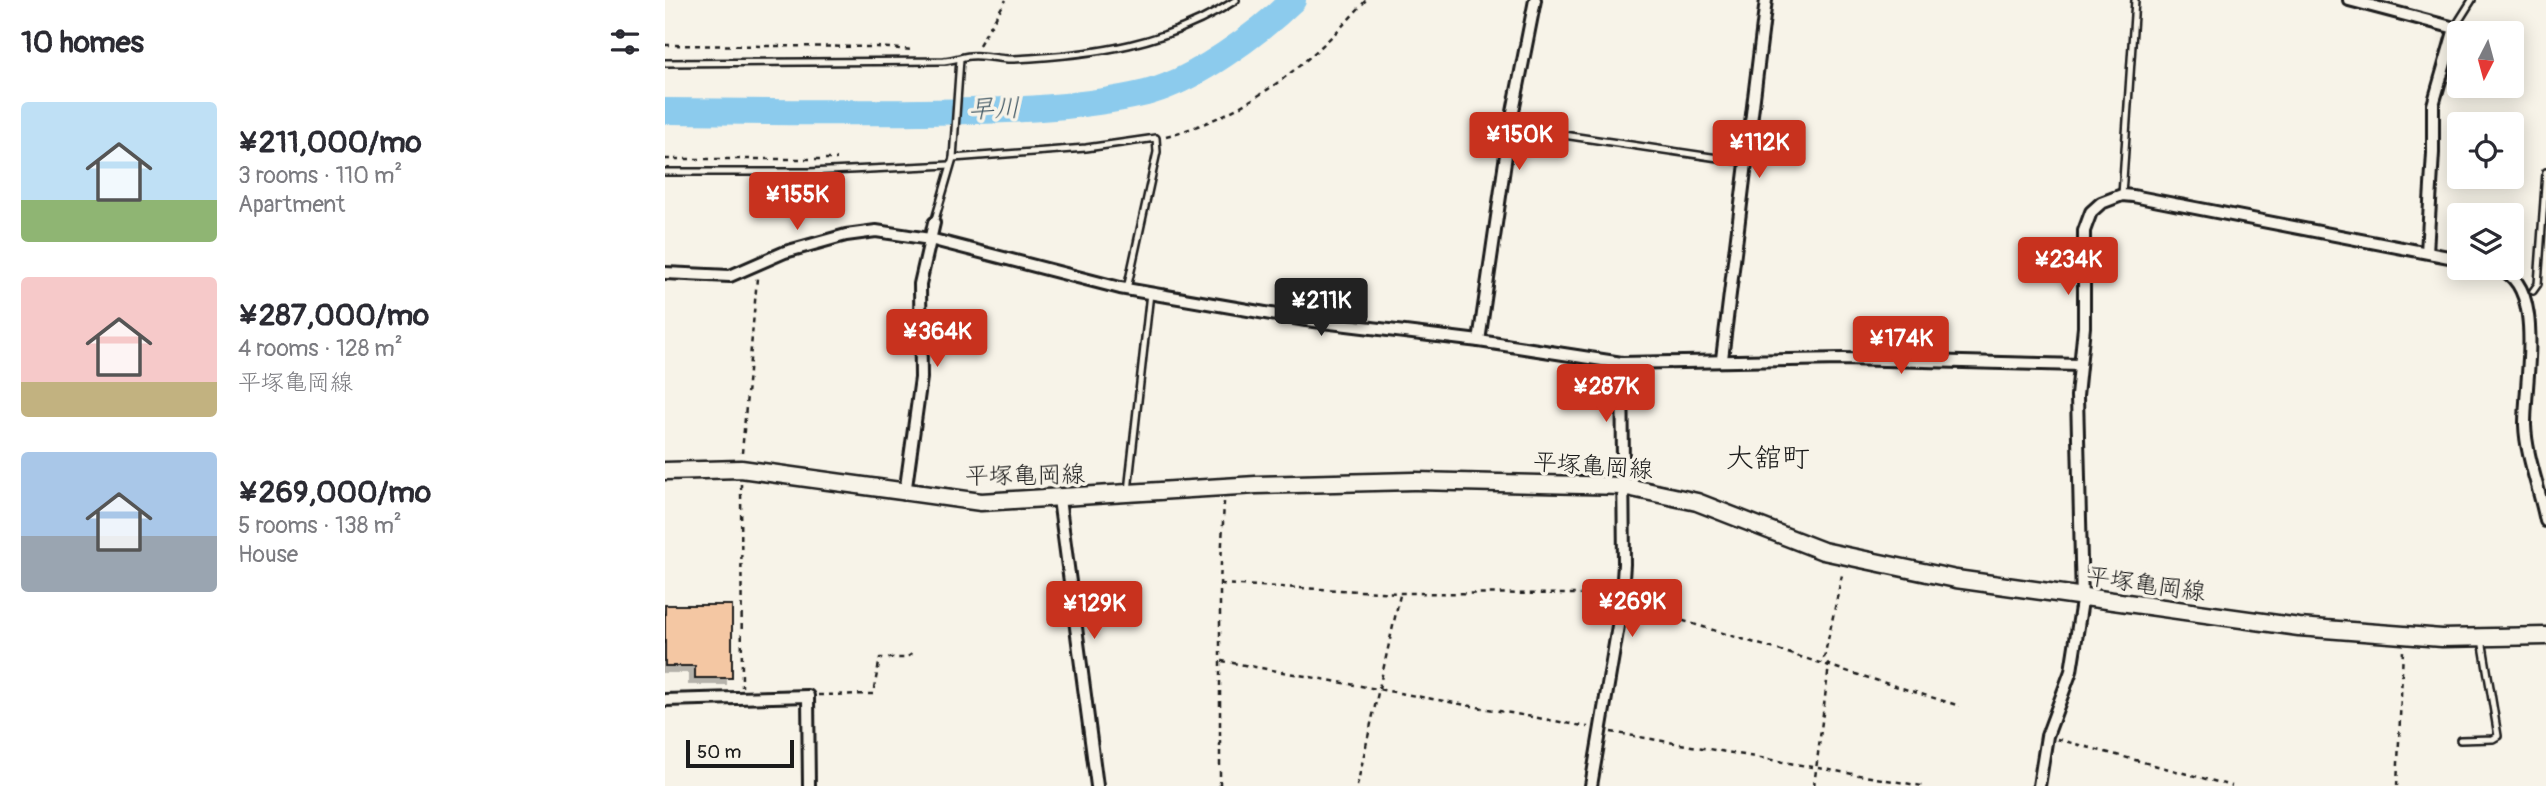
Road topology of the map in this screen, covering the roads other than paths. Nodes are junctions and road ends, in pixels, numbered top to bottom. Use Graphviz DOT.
graph roads {
  1 [pos="1236,0"];
  2 [pos="1535,0"];
  3 [pos="1766,0"];
  4 [pos="2135,0"];
  5 [pos="2349,0"];
  6 [pos="2472,0"];
  7 [pos="2459,21"];
  8 [pos="2447,26"];
  9 [pos="2447,56"];
  10 [pos="960,62"];
  11 [pos="665,63"];
  12 [pos="1510,127"];
  13 [pos="953,156"];
  14 [pos="1745,162"];
  15 [pos="950,165"];
  16 [pos="665,172"];
  17 [pos="2546,172"];
  18 [pos="2122,195"];
  19 [pos="934,223"];
  20 [pos="930,239"];
  21 [pos="2427,252"];
  22 [pos="2447,256"];
  23 [pos="665,273"];
  24 [pos="2523,280"];
  25 [pos="1127,289"];
  26 [pos="2533,291"];
  27 [pos="1150,293"];
  28 [pos="1479,341"];
  29 [pos="1722,359"];
  30 [pos="1622,363"];
  31 [pos="2080,365"];
  32 [pos="665,471"];
  33 [pos="2542,479"];
  34 [pos="1623,486"];
  35 [pos="905,494"];
  36 [pos="1128,494"];
  37 [pos="1059,499"];
  38 [pos="2546,521"];
  39 [pos="2083,598"];
  40 [pos="2546,636"];
  41 [pos="2482,639"];
  42 [pos="665,700"];
  43 [pos="2460,740"];
  44 [pos="809,786"];
  45 [pos="1097,786"];
  46 [pos="1591,786"];
  47 [pos="2039,786"];
  1 -- 10 [label="lane"];
  2 -- 12 [label="street"];
  3 -- 14 [label="street"];
  4 -- 18 [label="lane"];
  5 -- 8 [label="street"];
  6 -- 7 [label="lane"];
  9 -- 21 [label="street"];
  10 -- 11 [label="lane"];
  10 -- 13 [label="lane"];
  12 -- 14 [label="lane"];
  12 -- 28 [label="street"];
  13 -- 15 [label="lane"];
  13 -- 25 [label="lane"];
  14 -- 29 [label="street"];
  15 -- 16 [label="lane"];
  15 -- 19 [label="lane"];
  17 -- 26 [label="lane"];
  18 -- 21 [label="street"];
  18 -- 31 [label="street"];
  19 -- 20 [label="street"];
  20 -- 23 [label="street"];
  20 -- 25 [label="street"];
  20 -- 35 [label="street"];
  21 -- 22 [label="street"];
  24 -- 26 [label="street"];
  25 -- 27 [label="street"];
  26 -- 33 [label="street"];
  27 -- 28 [label="street"];
  27 -- 36 [label="lane"];
  28 -- 30 [label="street"];
  29 -- 30 [label="street"];
  29 -- 31 [label="street"];
  30 -- 34 [label="street"];
  31 -- 39 [label="street"];
  32 -- 35 [label="main road, 平塚亀岡線"];
  33 -- 38 [label="street"];
  34 -- 36 [label="main road, 平塚亀岡線"];
  34 -- 39 [label="main road, 平塚亀岡線"];
  34 -- 46 [label="street"];
  35 -- 37 [label="main road, 平塚亀岡線"];
  36 -- 37 [label="main road, 平塚亀岡線"];
  37 -- 45 [label="street"];
  39 -- 41 [label="main road, 平塚亀岡線"];
  39 -- 47 [label="street"];
  40 -- 41 [label="main road, 平塚亀岡線"];
  41 -- 43 [label="lane"];
  42 -- 44 [label="street"];
}
